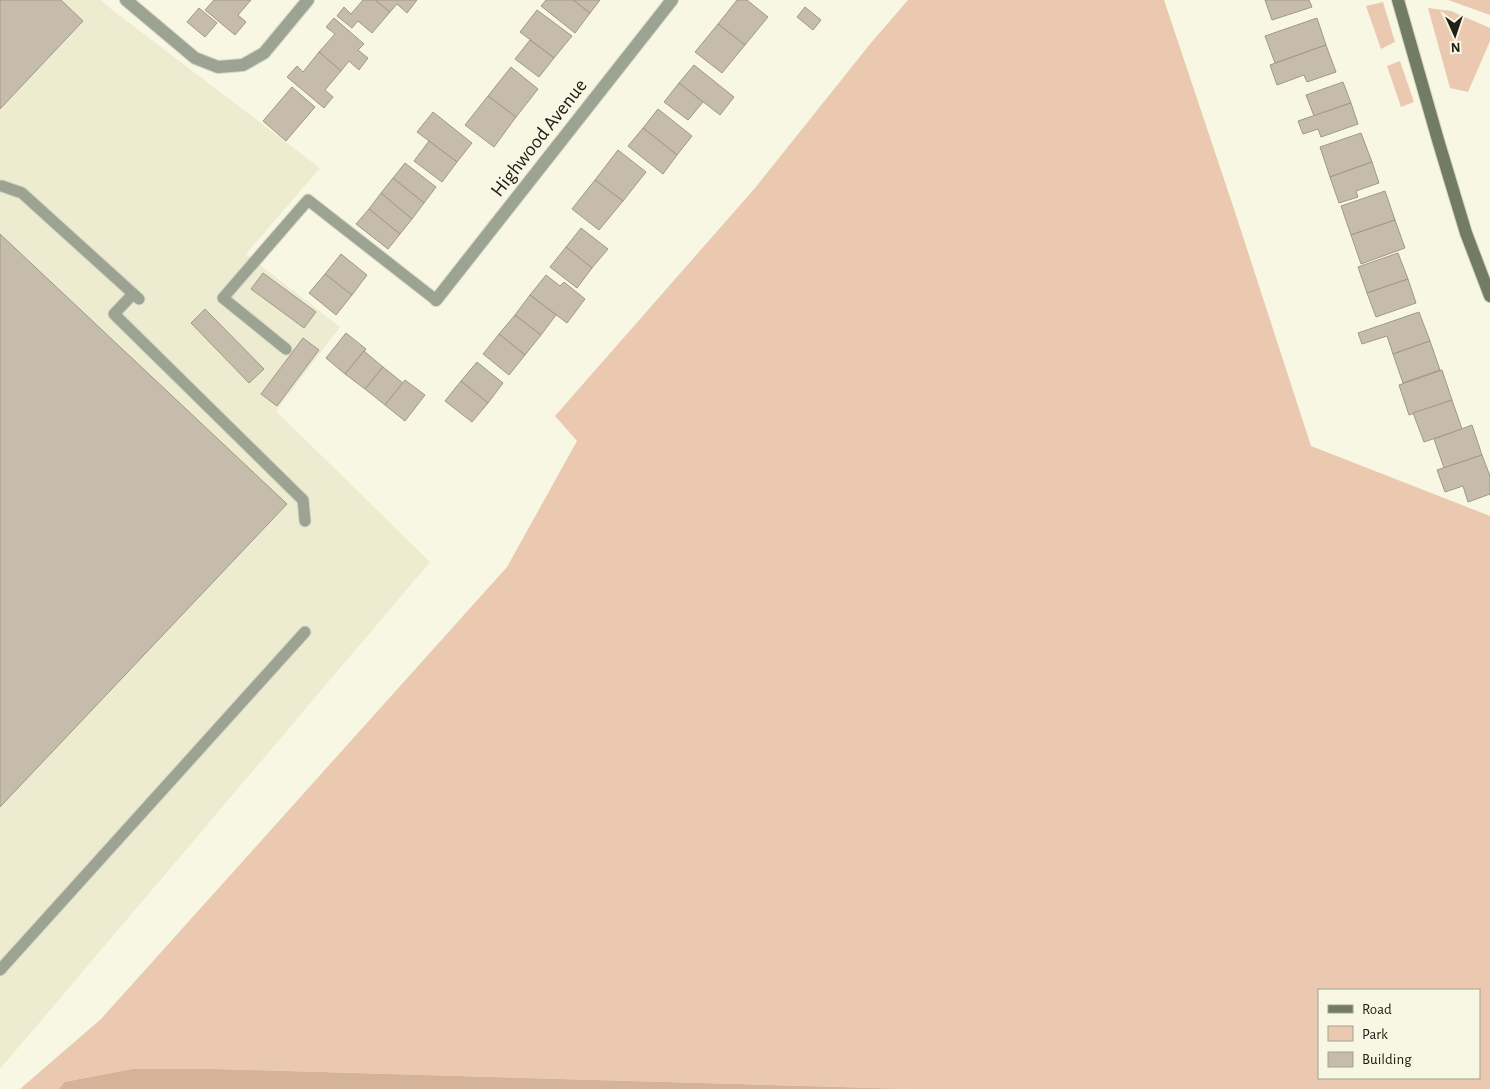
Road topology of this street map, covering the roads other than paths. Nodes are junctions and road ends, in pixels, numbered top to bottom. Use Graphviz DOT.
graph roads {
  1 [pos="126,0"];
  2 [pos="308,0"];
  3 [pos="672,0"];
  4 [pos="1398,0"];
  5 [pos="0,186"];
  6 [pos="1490,296"];
  7 [pos="436,300"];
  8 [pos="286,349"];
  9 [pos="305,521"];
  10 [pos="305,632"];
  11 [pos="0,970"];
  1 -- 2 [label="street"];
  3 -- 7 [label="street, Highwood Avenue"];
  4 -- 6 [label="street"];
  5 -- 9 [label="lane"];
  7 -- 8 [label="lane"];
  10 -- 11 [label="lane"];
}
